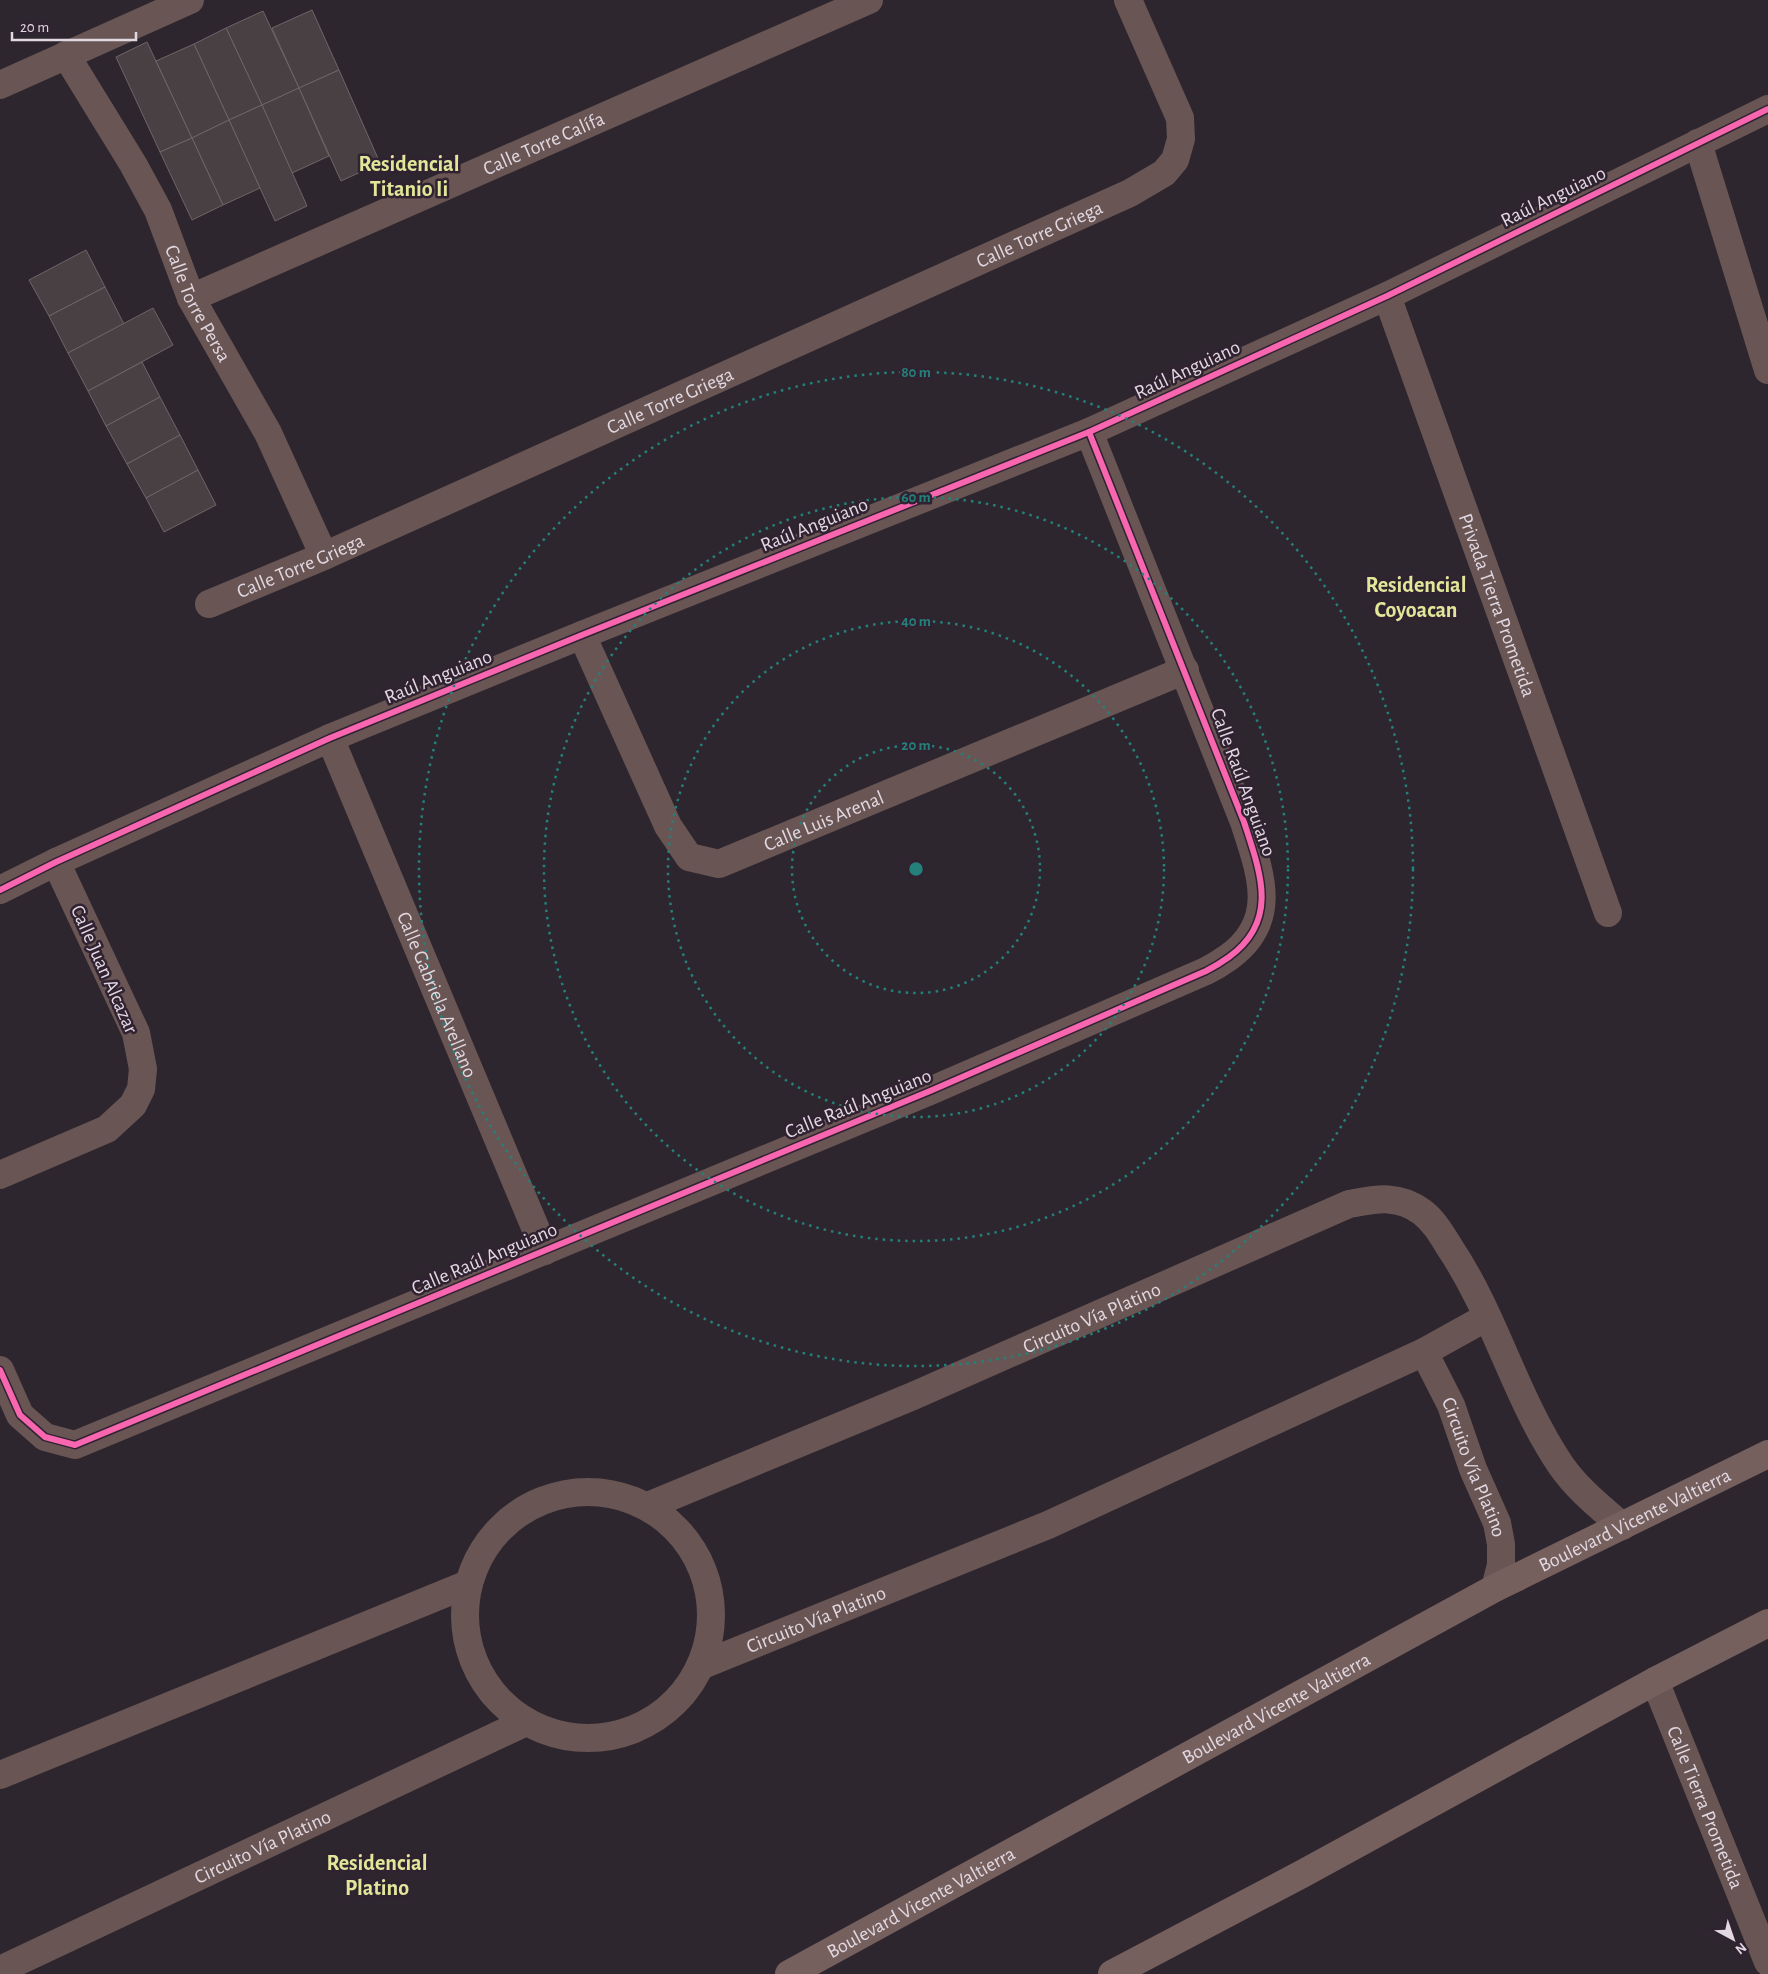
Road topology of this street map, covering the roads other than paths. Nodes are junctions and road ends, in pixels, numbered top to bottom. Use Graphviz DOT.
graph roads {
  1 [pos="190,0"];
  2 [pos="869,0"];
  3 [pos="1128,0"];
  4 [pos="66,55"];
  5 [pos="0,85"];
  6 [pos="1768,109"];
  7 [pos="1698,143"];
  8 [pos="1387,296"];
  9 [pos="191,298"];
  10 [pos="1768,370"];
  11 [pos="1089,432"];
  12 [pos="324,556"];
  13 [pos="209,604"];
  14 [pos="582,635"];
  15 [pos="1185,670"];
  16 [pos="330,738"];
  17 [pos="56,862"];
  18 [pos="0,890"];
  19 [pos="1608,913"];
  20 [pos="0,1175"];
  21 [pos="545,1251"];
  22 [pos="1487,1317"];
  23 [pos="1424,1352"];
  24 [pos="0,1370"];
  25 [pos="1768,1454"];
  26 [pos="648,1506"];
  27 [pos="1622,1526"];
  28 [pos="468,1584"];
  29 [pos="1495,1588"];
  30 [pos="1768,1624"];
  31 [pos="700,1666"];
  32 [pos="1655,1681"];
  33 [pos="526,1722"];
  34 [pos="0,1775"];
  35 [pos="1768,1962"];
  36 [pos="0,1970"];
  37 [pos="789,1974"];
  38 [pos="1112,1974"];
  1 -- 4 [label="street"];
  2 -- 9 [label="street, Calle Torre Calífa"];
  3 -- 12 [label="street, Calle Torre Griega"];
  4 -- 5 [label="street"];
  4 -- 9 [label="street, Calle Torre Persa"];
  6 -- 7 [label="street, Raúl Anguiano"];
  7 -- 8 [label="street, Raúl Anguiano"];
  7 -- 10 [label="street"];
  8 -- 11 [label="street, Raúl Anguiano"];
  8 -- 19 [label="street, Privada Tierra Prometida"];
  9 -- 12 [label="street, Calle Torre Persa"];
  11 -- 14 [label="street, Raúl Anguiano"];
  11 -- 15 [label="street, Calle Raúl Anguiano"];
  12 -- 13 [label="street, Calle Torre Griega"];
  14 -- 15 [label="street, Calle Luis Arenal"];
  14 -- 16 [label="street, Raúl Anguiano"];
  15 -- 21 [label="street, Calle Raúl Anguiano"];
  16 -- 17 [label="street, Raúl Anguiano"];
  16 -- 21 [label="street, Calle Gabriela Arellano"];
  17 -- 18 [label="street, Raúl Anguiano"];
  17 -- 20 [label="street, Calle Juan Alcazar"];
  21 -- 24 [label="street, Calle Raúl Anguiano"];
  22 -- 23 [label="street, Circuito Vía Platino"];
  22 -- 26 [label="street, Circuito Vía Platino"];
  22 -- 27 [label="street, Circuito Vía Platino"];
  23 -- 29 [label="street, Circuito Vía Platino"];
  23 -- 31 [label="street, Circuito Vía Platino"];
  25 -- 27 [label="main road, Boulevard Vicente Valtierra"];
  26 -- 28 [label="street"];
  26 -- 31 [label="street"];
  27 -- 29 [label="main road, Boulevard Vicente Valtierra"];
  28 -- 33 [label="street"];
  28 -- 34 [label="street"];
  29 -- 37 [label="main road, Boulevard Vicente Valtierra"];
  30 -- 32 [label="main road"];
  31 -- 33 [label="street"];
  32 -- 35 [label="street, Calle Tierra Prometida"];
  32 -- 38 [label="main road"];
  33 -- 36 [label="street, Circuito Vía Platino"];
}
